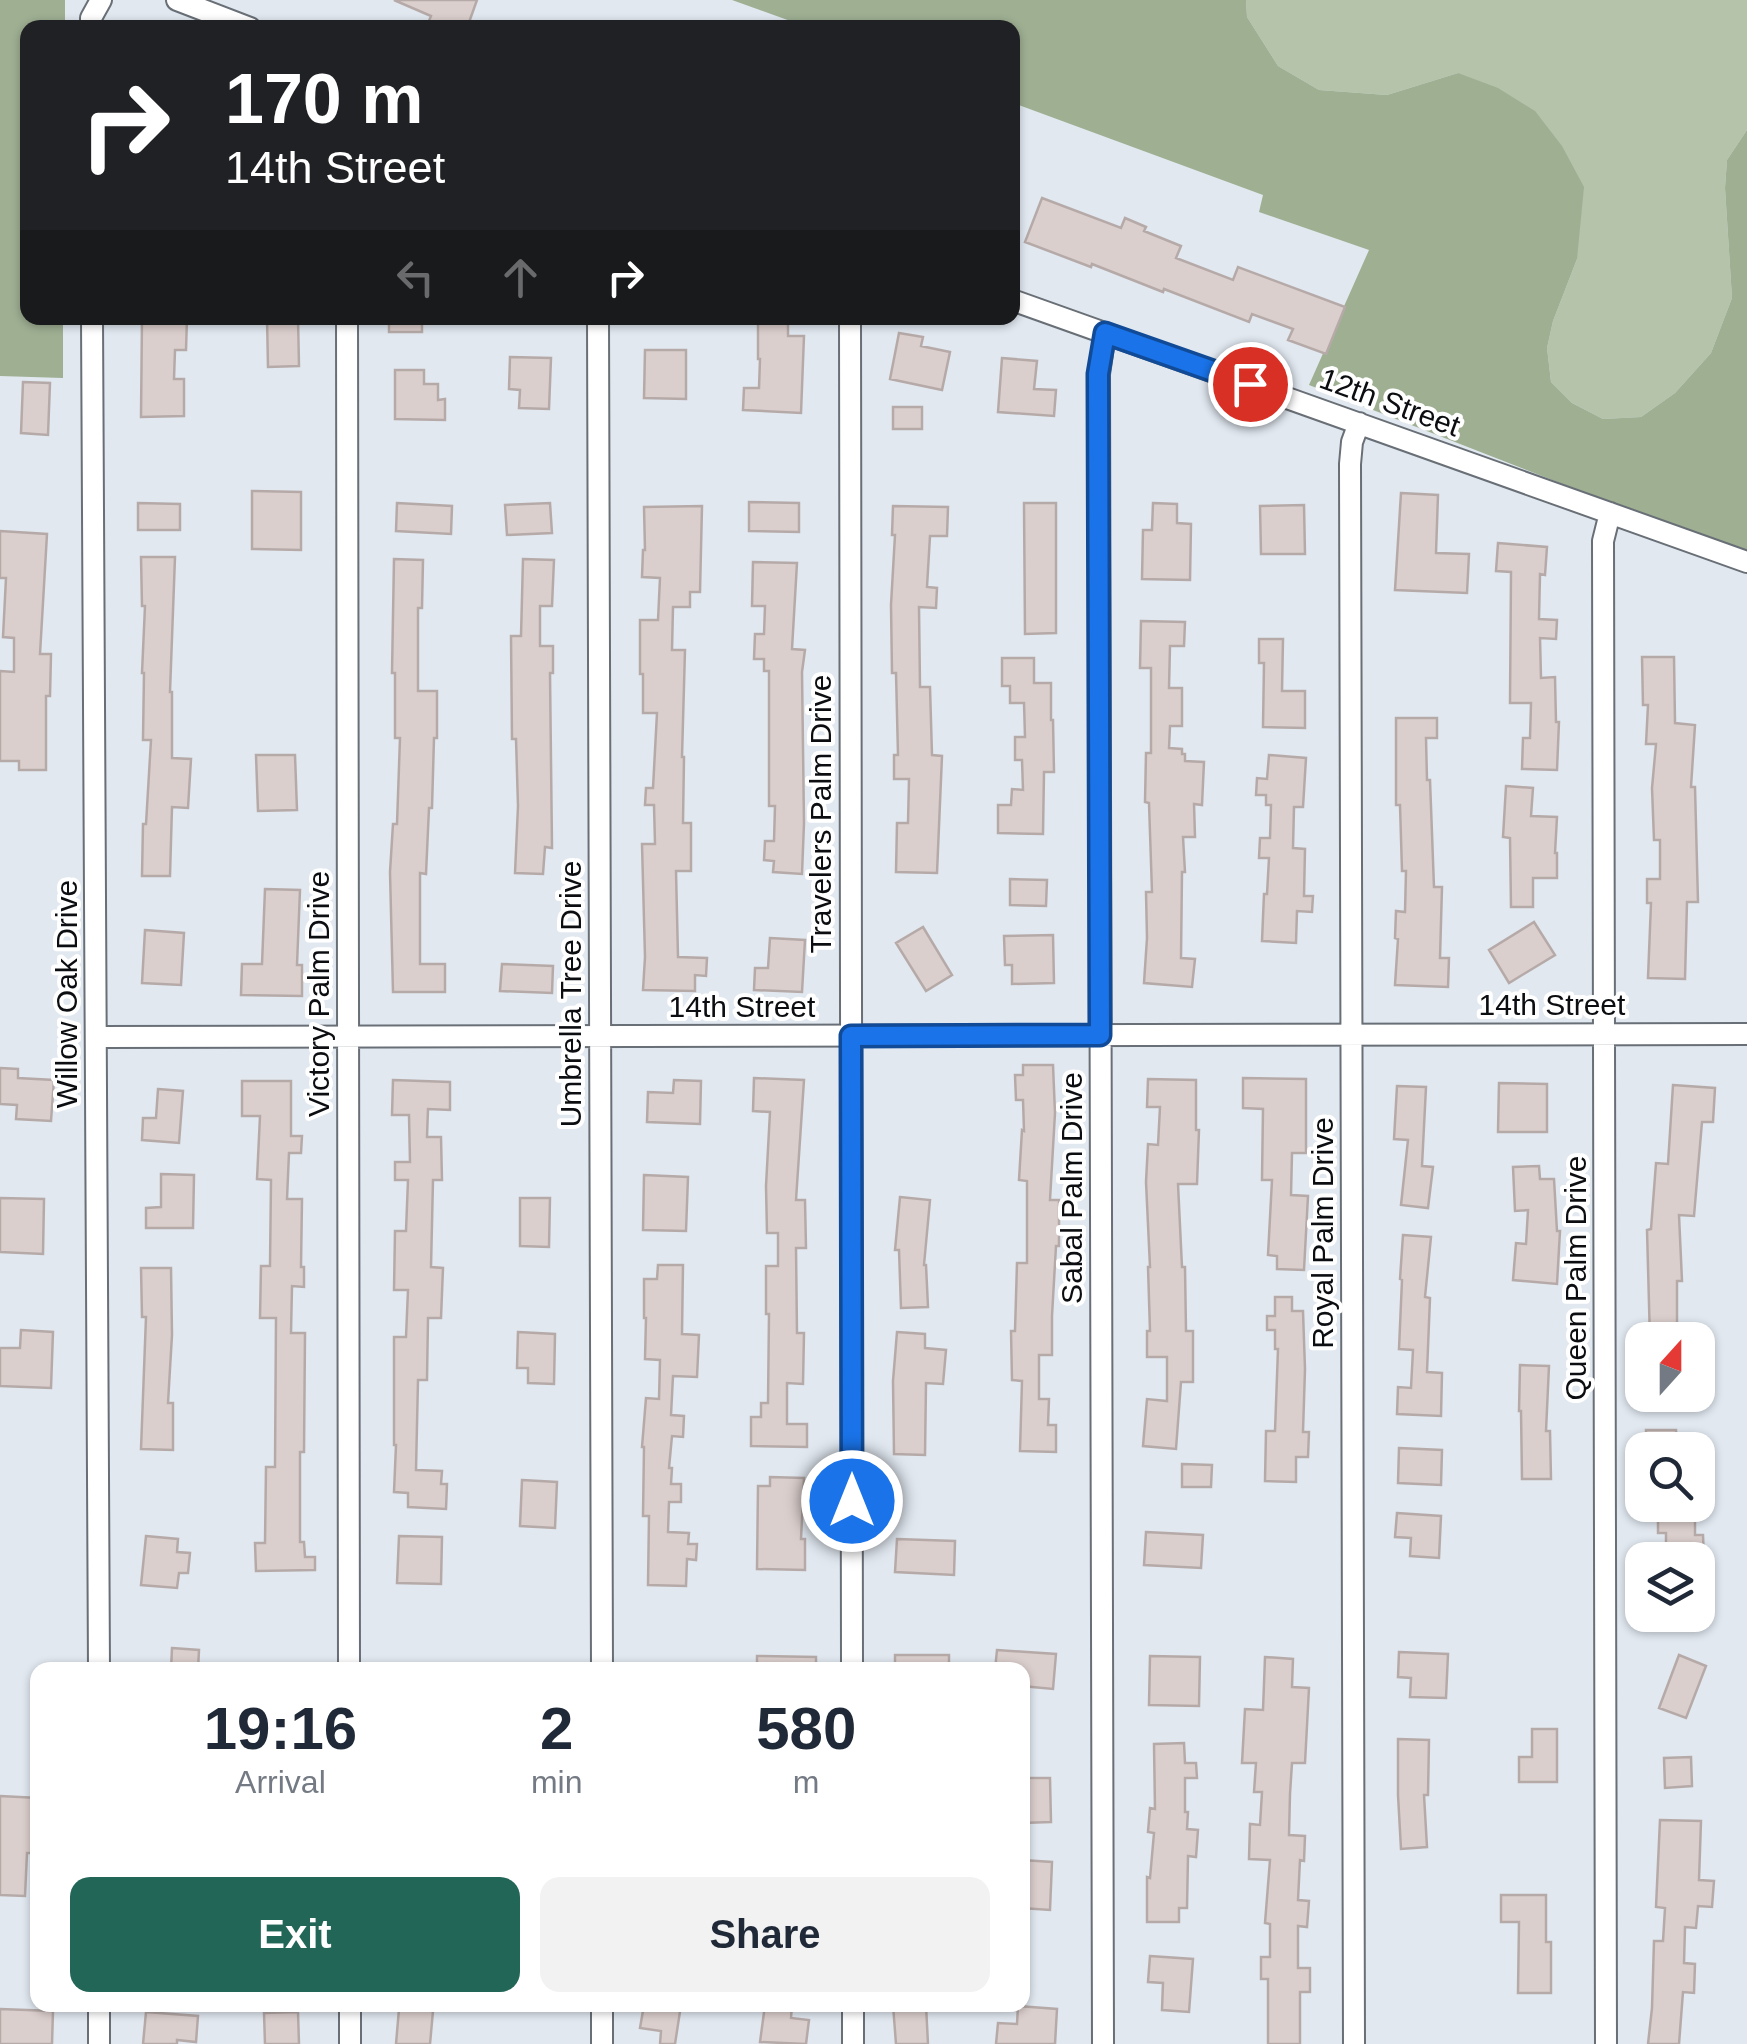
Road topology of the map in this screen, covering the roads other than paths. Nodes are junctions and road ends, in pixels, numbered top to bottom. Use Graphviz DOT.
graph roads {
  1 [pos="176,0"];
  2 [pos="229,20"];
  3 [pos="1020,303"];
  4 [pos="92,325"];
  5 [pos="347,325"];
  6 [pos="598,325"];
  7 [pos="850,325"];
  8 [pos="1105,333"];
  9 [pos="1358,423"];
  10 [pos="1610,513"];
  11 [pos="1747,562"];
  12 [pos="1605,1034"];
  13 [pos="1747,1034"];
  14 [pos="1100,1035"];
  15 [pos="1351,1035"];
  16 [pos="348,1036"];
  17 [pos="600,1036"];
  18 [pos="851,1036"];
  19 [pos="97,1037"];
  20 [pos="99,1662"];
  21 [pos="350,1662"];
  22 [pos="602,1662"];
  23 [pos="852,1662"];
  24 [pos="99,2012"];
  25 [pos="350,2012"];
  26 [pos="602,2012"];
  27 [pos="852,2012"];
  28 [pos="100,2044"];
  29 [pos="350,2044"];
  30 [pos="602,2044"];
  31 [pos="853,2044"];
  32 [pos="1103,2044"];
  33 [pos="1354,2044"];
  34 [pos="1606,2044"];
  1 -- 2 [label="street"];
  3 -- 8 [label="street, 12th Street"];
  4 -- 19 [label="street, Willow Oak Drive"];
  5 -- 16 [label="street, Victory Palm Drive"];
  6 -- 17 [label="street, Umbrella Tree Drive"];
  7 -- 18 [label="street, Travelers Palm Drive"];
  8 -- 9 [label="street, 12th Street"];
  8 -- 14 [label="street, Sabal Palm Drive"];
  9 -- 10 [label="street, 12th Street"];
  9 -- 15 [label="street, Royal Palm Drive"];
  10 -- 11 [label="street, 12th Street"];
  10 -- 12 [label="street, Queen Palm Drive"];
  12 -- 13 [label="street, 14th Street"];
  12 -- 15 [label="street, 14th Street"];
  12 -- 34 [label="street, Queen Palm Drive"];
  14 -- 15 [label="street, 14th Street"];
  14 -- 18 [label="street, 14th Street"];
  14 -- 32 [label="street, Sabal Palm Drive"];
  15 -- 33 [label="street, Royal Palm Drive"];
  16 -- 17 [label="street, 14th Street"];
  16 -- 19 [label="street, 14th Street"];
  16 -- 21 [label="street, Victory Palm Drive"];
  17 -- 18 [label="street, 14th Street"];
  17 -- 22 [label="street, Umbrella Tree Drive"];
  18 -- 23 [label="street, Travelers Palm Drive"];
  19 -- 20 [label="street, Willow Oak Drive"];
  24 -- 28 [label="street"];
  25 -- 29 [label="street"];
  26 -- 30 [label="street"];
  27 -- 31 [label="street"];
}
